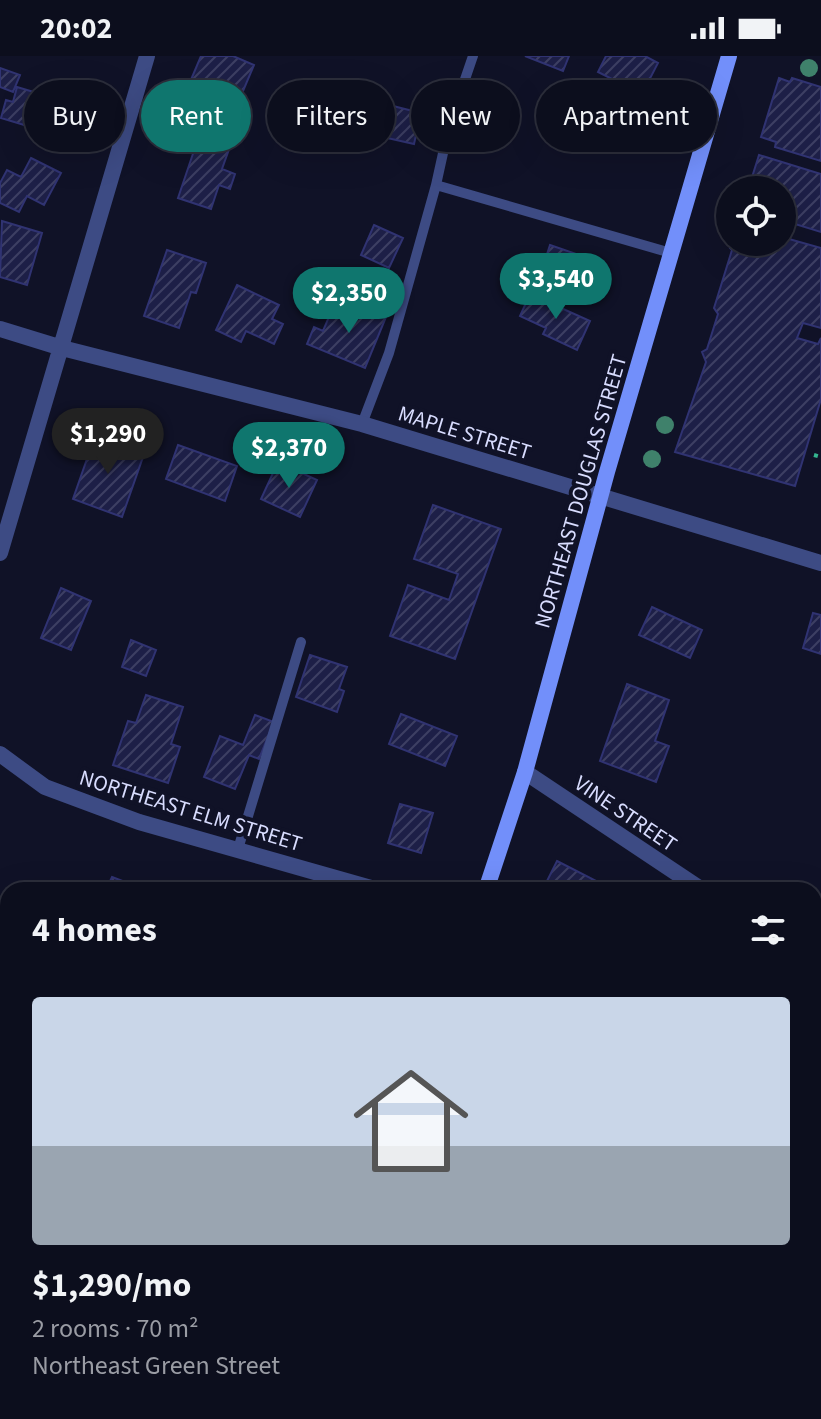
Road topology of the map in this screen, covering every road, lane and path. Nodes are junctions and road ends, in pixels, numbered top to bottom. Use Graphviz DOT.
graph roads {
  1 [pos="147,56"];
  2 [pos="473,56"];
  3 [pos="729,56"];
  4 [pos="436,185"];
  5 [pos="671,253"];
  6 [pos="0,329"];
  7 [pos="62,348"];
  8 [pos="362,424"];
  9 [pos="814,455"];
  10 [pos="821,457"];
  11 [pos="601,498"];
  12 [pos="0,553"];
  13 [pos="821,563"];
  14 [pos="301,642"];
  15 [pos="0,754"];
  16 [pos="525,772"];
  17 [pos="238,849"];
  18 [pos="351,882"];
  19 [pos="489,882"];
  20 [pos="690,882"];
  1 -- 7 [label="street"];
  2 -- 4 [label="lane"];
  3 -- 5 [label="main road, NORTHEAST DOUGLAS STREET"];
  4 -- 5 [label="lane"];
  4 -- 8 [label="lane"];
  5 -- 11 [label="main road, NORTHEAST DOUGLAS STREET"];
  6 -- 7 [label="street, MAPLE STREET"];
  7 -- 8 [label="street, MAPLE STREET"];
  7 -- 12 [label="street"];
  8 -- 11 [label="street, MAPLE STREET"];
  9 -- 10 [label="path"];
  11 -- 13 [label="street, MAPLE STREET"];
  11 -- 16 [label="main road, NORTHEAST DOUGLAS STREET"];
  14 -- 17 [label="lane"];
  15 -- 17 [label="street, NORTHEAST ELM STREET"];
  16 -- 19 [label="main road, NORTHEAST DOUGLAS STREET"];
  16 -- 20 [label="street, VINE STREET"];
  17 -- 18 [label="street, NORTHEAST ELM STREET"];
}
